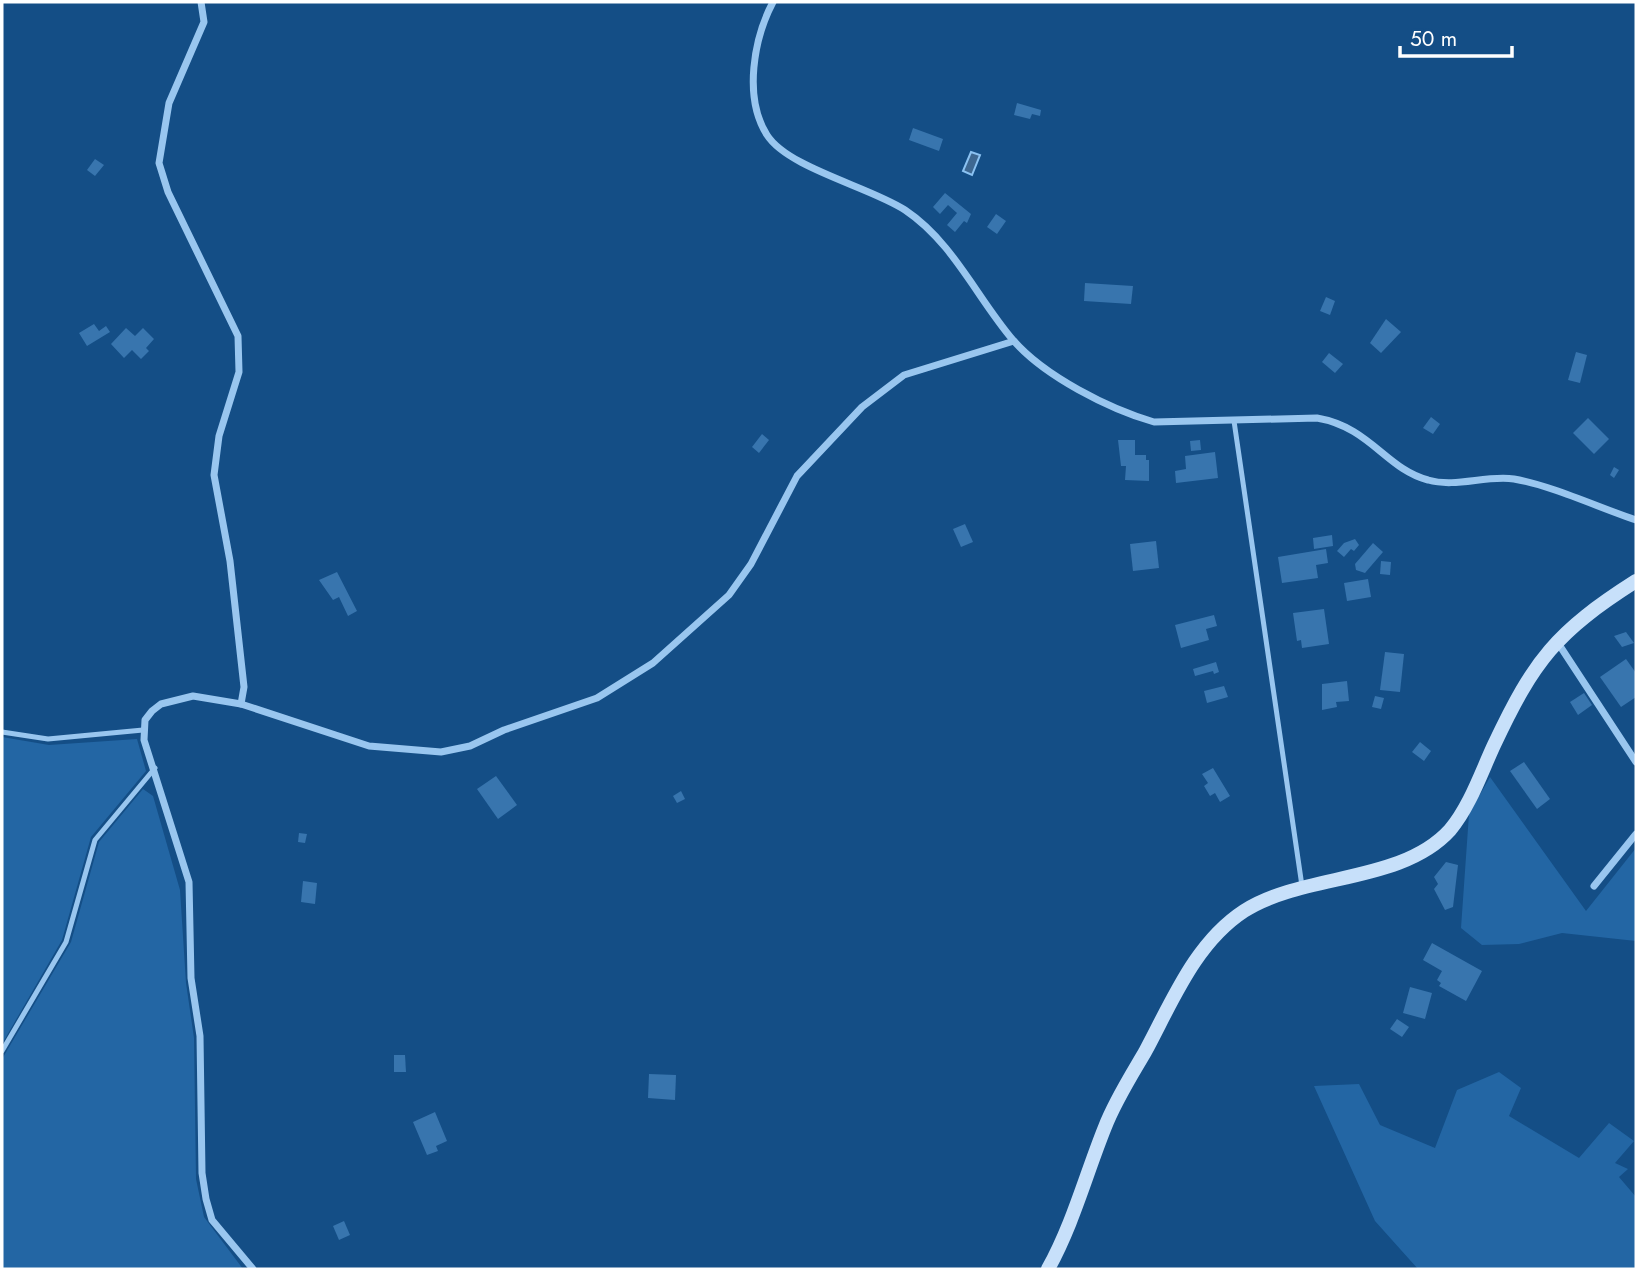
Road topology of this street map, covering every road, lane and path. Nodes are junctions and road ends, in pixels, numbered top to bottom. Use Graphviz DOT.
graph roads {
  1 [pos="201,2"];
  2 [pos="773,2"];
  3 [pos="1014,341"];
  4 [pos="1234,421"];
  5 [pos="1636,520"];
  6 [pos="1636,580"];
  7 [pos="1557,641"];
  8 [pos="241,704"];
  9 [pos="143,730"];
  10 [pos="2,732"];
  11 [pos="1636,762"];
  12 [pos="155,768"];
  13 [pos="1636,834"];
  14 [pos="1594,886"];
  15 [pos="1302,889"];
  16 [pos="2,1051"];
  17 [pos="253,1269"];
  18 [pos="1048,1269"];
  1 -- 8 [label="street"];
  2 -- 3 [label="street"];
  3 -- 4 [label="street"];
  3 -- 8 [label="street"];
  4 -- 5 [label="street"];
  4 -- 15 [label="lane"];
  6 -- 7 [label="street"];
  7 -- 11 [label="street"];
  7 -- 15 [label="street"];
  8 -- 9 [label="street"];
  9 -- 10 [label="lane"];
  9 -- 12 [label="street"];
  12 -- 16 [label="lane"];
  12 -- 17 [label="street"];
  13 -- 14 [label="street"];
  15 -- 18 [label="street"];
}
